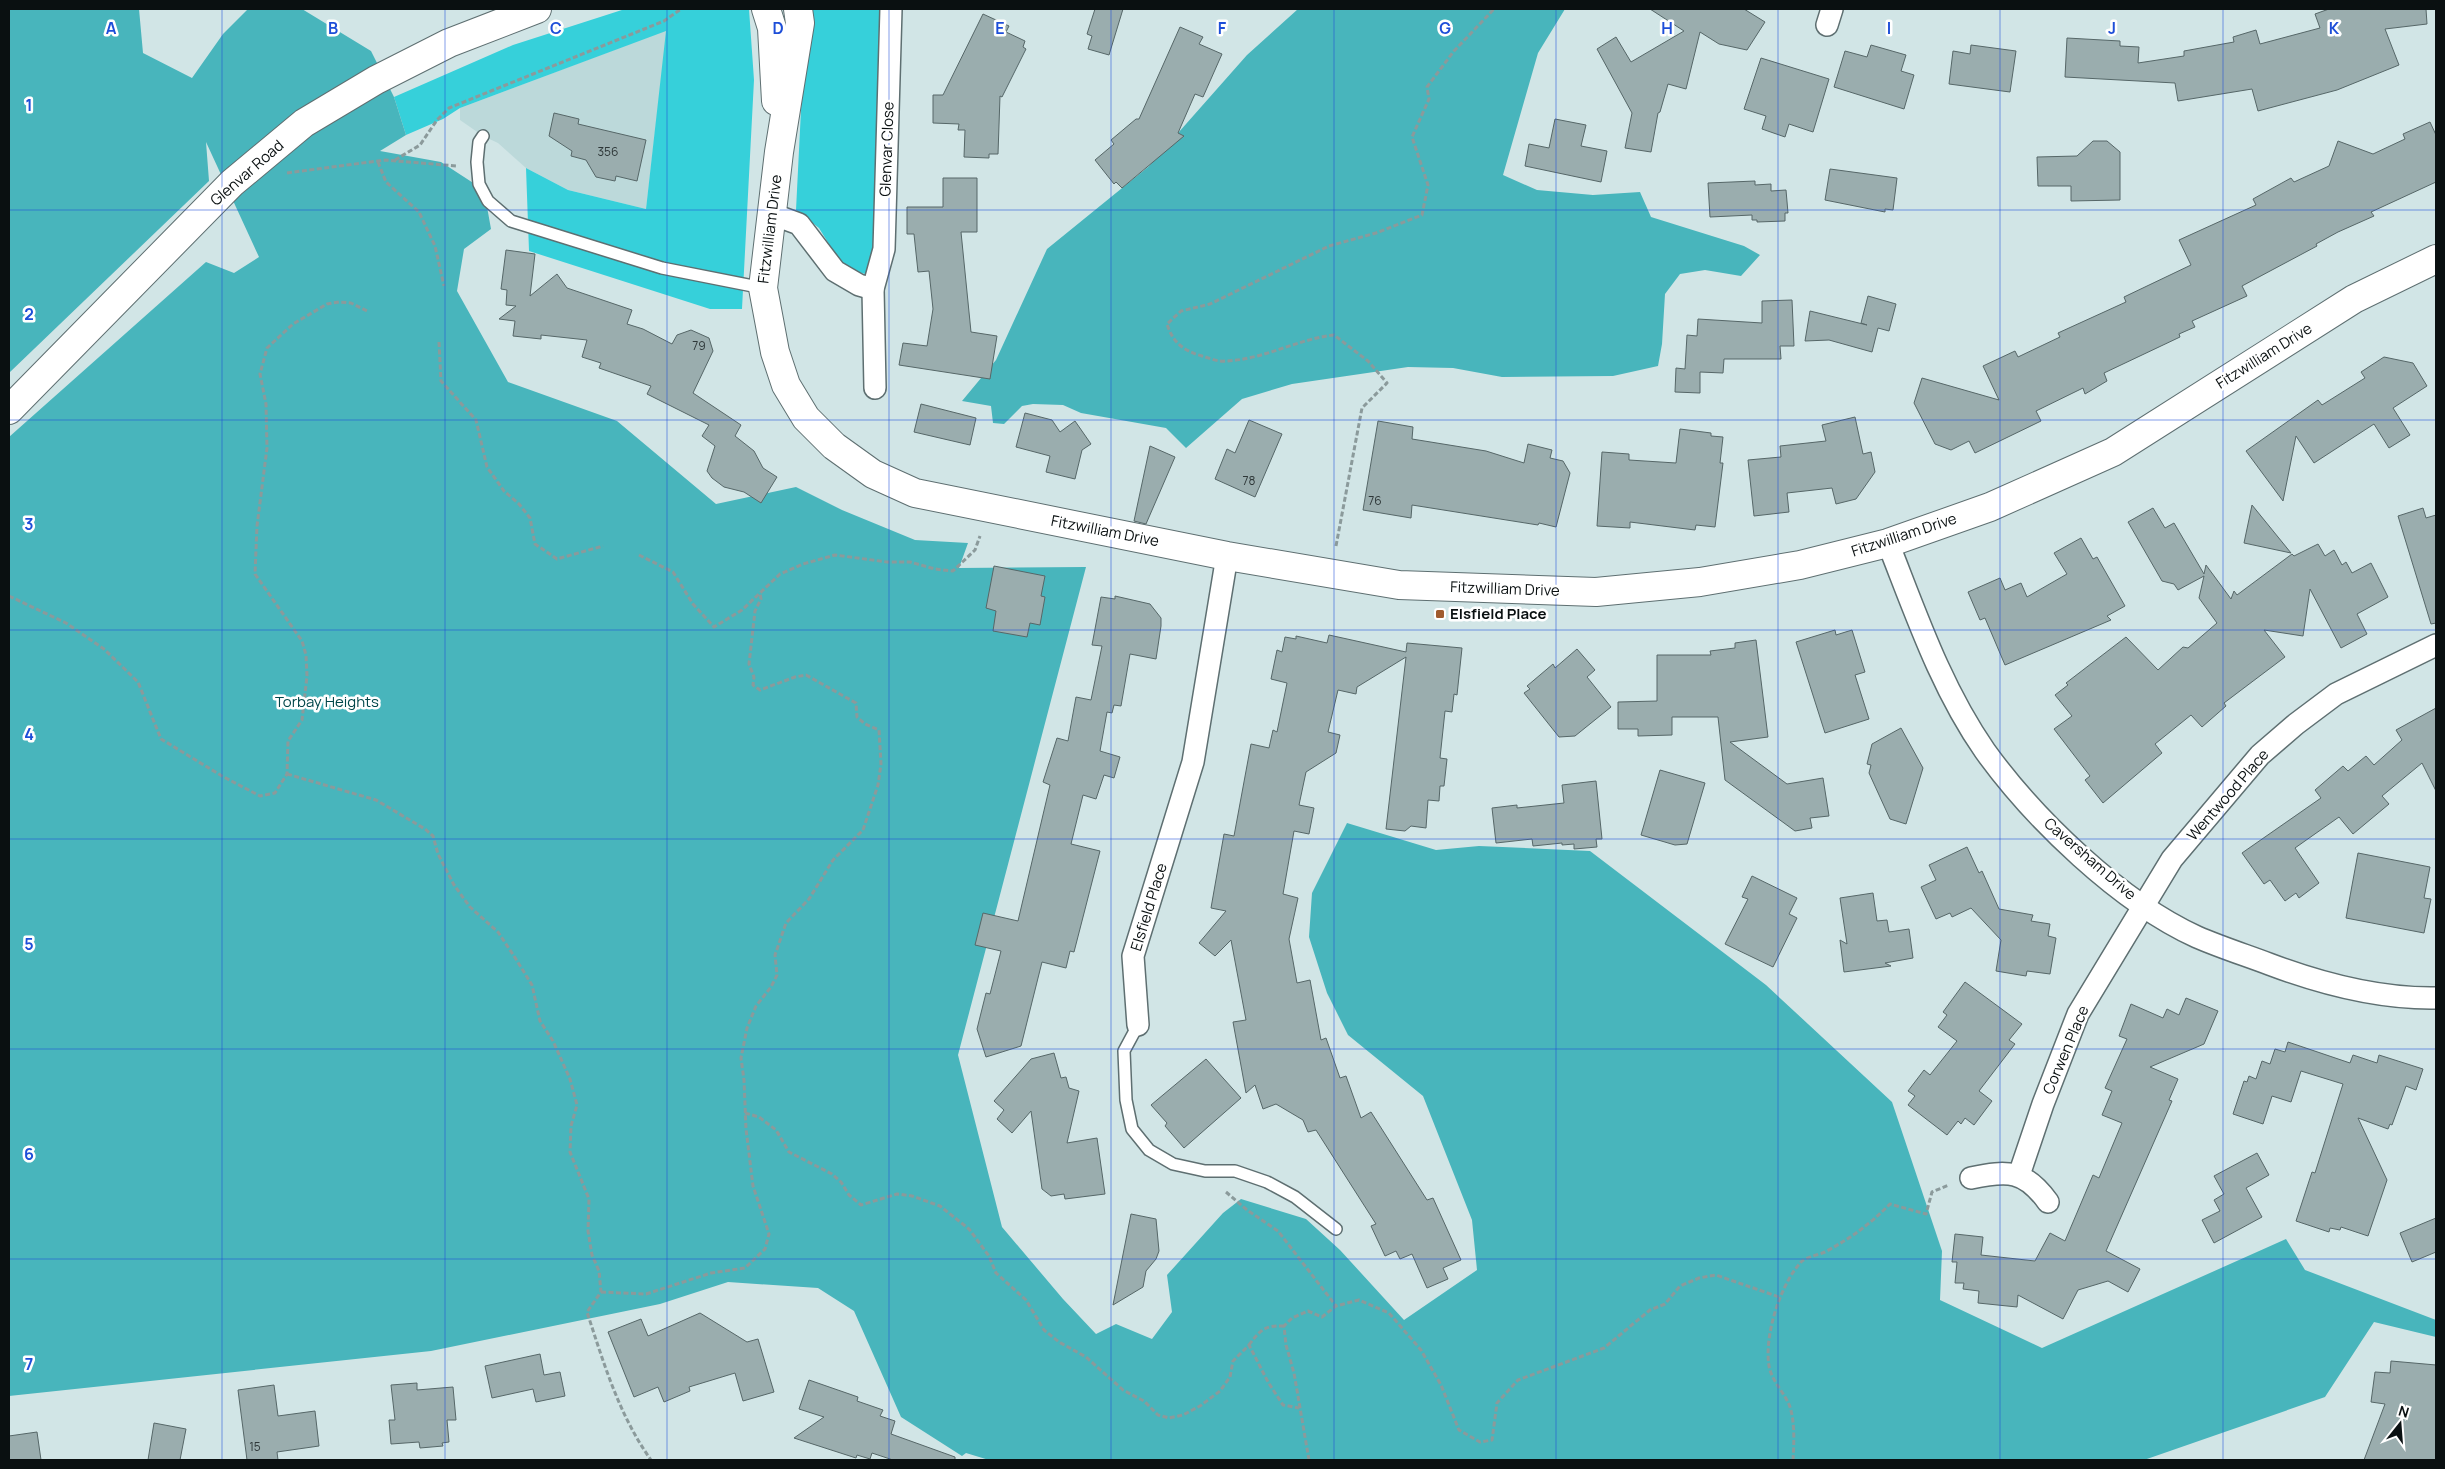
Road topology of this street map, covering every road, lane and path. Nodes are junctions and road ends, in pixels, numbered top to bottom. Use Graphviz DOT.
graph roads {
  1 [pos="537,9"];
  2 [pos="681,9"];
  3 [pos="766,9"];
  4 [pos="798,9"];
  5 [pos="891,9"];
  6 [pos="1494,9"];
  7 [pos="482,136"];
  8 [pos="780,152"];
  9 [pos="395,160"];
  10 [pos="378,162"];
  11 [pos="477,170"];
  12 [pos="293,173"];
  13 [pos="772,214"];
  14 [pos="2436,259"];
  15 [pos="444,286"];
  16 [pos="763,288"];
  17 [pos="873,288"];
  18 [pos="367,311"];
  19 [pos="439,342"];
  20 [pos="875,388"];
  21 [pos="9,410"];
  22 [pos="980,536"];
  23 [pos="1888,543"];
  24 [pos="603,546"];
  25 [pos="640,555"];
  26 [pos="1227,556"];
  27 [pos="1332,574"];
  28 [pos="760,593"];
  29 [pos="9,596"];
  30 [pos="2436,646"];
  31 [pos="287,774"];
  32 [pos="2144,906"];
  33 [pos="2436,998"];
  34 [pos="1138,1024"];
  35 [pos="745,1113"];
  36 [pos="1218,1171"];
  37 [pos="2019,1175"];
  38 [pos="1971,1178"];
  39 [pos="1944,1186"];
  40 [pos="2048,1202"];
  41 [pos="1336,1229"];
  42 [pos="601,1292"];
  43 [pos="1779,1297"];
  44 [pos="1336,1306"];
  45 [pos="1284,1326"];
  46 [pos="1249,1345"];
  47 [pos="1299,1408"];
  48 [pos="651,1460"];
  49 [pos="1309,1460"];
  50 [pos="1793,1460"];
  1 -- 21 [label="street, Glenvar Road"];
  2 -- 9 [label="path"];
  3 -- 8 [label="street, Fitzwilliam Drive"];
  4 -- 8 [label="street, Fitzwilliam Drive"];
  5 -- 17 [label="street, Glenvar Close"];
  6 -- 27 [label="path"];
  7 -- 11 [label="lane"];
  8 -- 13 [label="street, Fitzwilliam Drive"];
  9 -- 10 [label="path"];
  9 -- 11 [label="path"];
  10 -- 12 [label="path"];
  10 -- 15 [label="path"];
  11 -- 16 [label="lane"];
  13 -- 16 [label="street, Fitzwilliam Drive"];
  13 -- 17 [label="street"];
  14 -- 23 [label="street, Fitzwilliam Drive"];
  16 -- 26 [label="street, Fitzwilliam Drive"];
  17 -- 20 [label="street, Glenvar Close"];
  18 -- 31 [label="path"];
  19 -- 24 [label="path"];
  22 -- 28 [label="path"];
  23 -- 27 [label="street, Fitzwilliam Drive"];
  23 -- 32 [label="street, Caversham Drive"];
  25 -- 28 [label="path"];
  26 -- 27 [label="street, Fitzwilliam Drive"];
  26 -- 34 [label="street, Elsfield Place"];
  28 -- 35 [label="path"];
  29 -- 31 [label="path"];
  30 -- 32 [label="street, Wentwood Place"];
  31 -- 42 [label="path"];
  32 -- 33 [label="street, Caversham Drive"];
  32 -- 37 [label="street, Corwen Place"];
  34 -- 36 [label="lane"];
  35 -- 42 [label="path"];
  35 -- 46 [label="path"];
  36 -- 41 [label="lane"];
  36 -- 44 [label="path"];
  37 -- 38 [label="street"];
  37 -- 40 [label="street"];
  39 -- 43 [label="path"];
  42 -- 48 [label="path"];
  43 -- 44 [label="path"];
  43 -- 50 [label="path"];
  44 -- 45 [label="path"];
  45 -- 46 [label="path"];
  45 -- 47 [label="path"];
  46 -- 47 [label="path"];
  47 -- 49 [label="path"];
}
